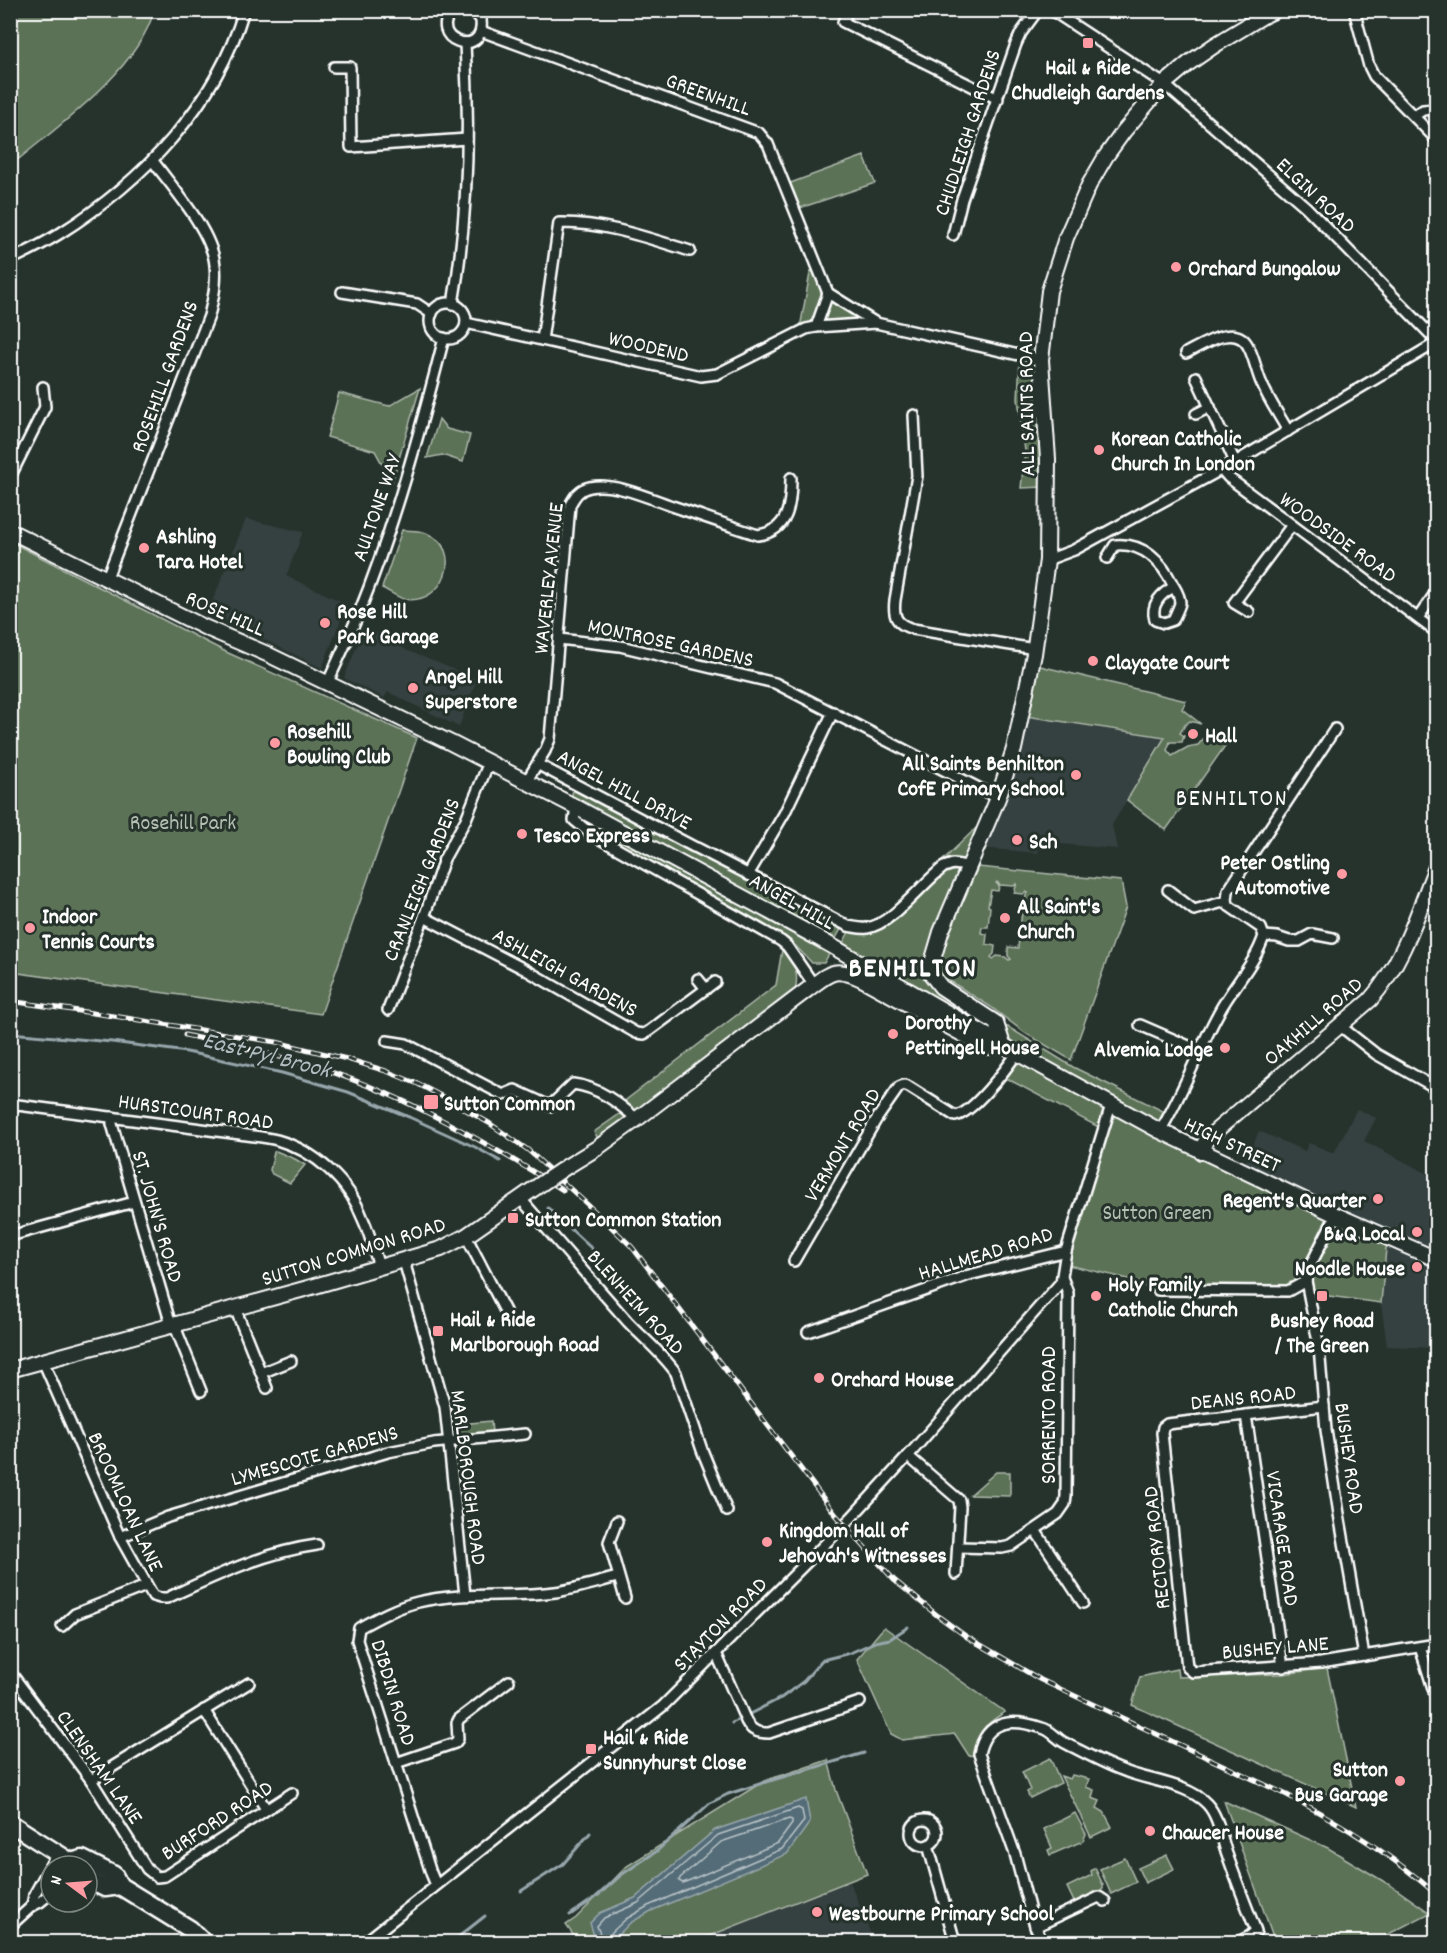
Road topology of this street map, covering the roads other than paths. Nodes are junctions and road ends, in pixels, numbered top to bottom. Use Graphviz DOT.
graph roads {
  1 [pos="244,10"];
  2 [pos="454,10"];
  3 [pos="473,10"];
  4 [pos="848,10"];
  5 [pos="1038,10"];
  6 [pos="1051,10"];
  7 [pos="1354,10"];
  8 [pos="1267,12"];
  9 [pos="481,31"];
  10 [pos="465,43"];
  11 [pos="334,67"];
  12 [pos="1164,84"];
  13 [pos="998,99"];
  14 [pos="1437,109"];
  15 [pos="1414,116"];
  16 [pos="467,139"];
  17 [pos="1437,139"];
  18 [pos="153,160"];
  19 [pos="953,235"];
  20 [pos="690,251"];
  21 [pos="10,260"];
  22 [pos="342,292"];
  23 [pos="828,293"];
  24 [pos="453,304"];
  25 [pos="432,314"];
  26 [pos="466,323"];
  27 [pos="876,323"];
  28 [pos="816,327"];
  29 [pos="444,338"];
  30 [pos="542,340"];
  31 [pos="1437,341"];
  32 [pos="1186,353"];
  33 [pos="1041,360"];
  34 [pos="1196,377"];
  35 [pos="43,387"];
  36 [pos="1210,407"];
  37 [pos="1197,414"];
  38 [pos="914,416"];
  39 [pos="1288,431"];
  40 [pos="15,458"];
  41 [pos="1235,462"];
  42 [pos="1221,469"];
  43 [pos="10,477"];
  44 [pos="792,478"];
  45 [pos="1292,525"];
  46 [pos="10,531"];
  47 [pos="1107,532"];
  48 [pos="1115,545"];
  49 [pos="1107,558"];
  50 [pos="1047,560"];
  51 [pos="106,580"];
  52 [pos="1174,586"];
  53 [pos="1437,592"];
  54 [pos="1249,612"];
  55 [pos="1418,618"];
  56 [pos="1437,632"];
  57 [pos="559,639"];
  58 [pos="1035,650"];
  59 [pos="327,684"];
  60 [pos="833,712"];
  61 [pos="1335,729"];
  62 [pos="489,762"];
  63 [pos="537,764"];
  64 [pos="526,782"];
  65 [pos="998,798"];
  66 [pos="576,807"];
  67 [pos="969,866"];
  68 [pos="1437,867"];
  69 [pos="748,875"];
  70 [pos="1168,890"];
  71 [pos="1227,901"];
  72 [pos="424,917"];
  73 [pos="1264,936"];
  74 [pos="1333,938"];
  75 [pos="698,979"];
  76 [pos="715,982"];
  77 [pos="814,985"];
  78 [pos="706,989"];
  79 [pos="388,1010"];
  80 [pos="1140,1025"];
  81 [pos="1339,1025"];
  82 [pos="387,1041"];
  83 [pos="1003,1044"];
  84 [pos="1200,1051"];
  85 [pos="1017,1053"];
  86 [pos="1437,1088"];
  87 [pos="10,1104"];
  88 [pos="1111,1105"];
  89 [pos="112,1118"];
  90 [pos="637,1119"];
  91 [pos="1160,1131"];
  92 [pos="1201,1152"];
  93 [pos="521,1199"];
  94 [pos="134,1202"];
  95 [pos="1336,1215"];
  96 [pos="10,1236"];
  97 [pos="466,1236"];
  98 [pos="1066,1251"];
  99 [pos="1437,1259"];
  100 [pos="404,1261"];
  101 [pos="794,1261"];
  102 [pos="379,1267"];
  103 [pos="1062,1277"];
  104 [pos="1306,1281"];
  105 [pos="1158,1290"];
  106 [pos="235,1308"];
  107 [pos="505,1311"];
  108 [pos="174,1324"];
  109 [pos="808,1332"];
  110 [pos="44,1361"];
  111 [pos="291,1361"];
  112 [pos="10,1370"];
  113 [pos="261,1373"];
  114 [pos="267,1388"];
  115 [pos="201,1391"];
  116 [pos="1324,1406"];
  117 [pos="1246,1415"];
  118 [pos="1167,1424"];
  119 [pos="525,1434"];
  120 [pos="450,1441"];
  121 [pos="908,1456"];
  122 [pos="727,1511"];
  123 [pos="617,1521"];
  124 [pos="1035,1530"];
  125 [pos="120,1537"];
  126 [pos="317,1545"];
  127 [pos="958,1547"];
  128 [pos="956,1574"];
  129 [pos="618,1578"];
  130 [pos="146,1587"];
  131 [pos="465,1595"];
  132 [pos="625,1598"];
  133 [pos="1083,1603"];
  134 [pos="62,1626"];
  135 [pos="1437,1644"];
  136 [pos="1420,1647"];
  137 [pos="716,1653"];
  138 [pos="1364,1656"];
  139 [pos="1283,1667"];
  140 [pos="1189,1670"];
  141 [pos="10,1672"];
  142 [pos="509,1681"];
  143 [pos="249,1683"];
  144 [pos="1437,1698"];
  145 [pos="860,1702"];
  146 [pos="204,1710"];
  147 [pos="396,1763"];
  148 [pos="91,1780"];
  149 [pos="292,1793"];
  150 [pos="266,1809"];
  151 [pos="10,1823"];
  152 [pos="928,1845"];
  153 [pos="55,1854"];
  154 [pos="99,1866"];
  155 [pos="161,1878"];
  156 [pos="99,1885"];
  157 [pos="436,1885"];
  158 [pos="120,1886"];
  159 [pos="39,1889"];
  160 [pos="1105,1901"];
  161 [pos="39,1902"];
  162 [pos="32,1906"];
  163 [pos="10,1926"];
  164 [pos="1035,1927"];
  165 [pos="203,1942"];
  166 [pos="365,1942"];
  167 [pos="955,1942"];
  168 [pos="1042,1942"];
  169 [pos="1238,1942"];
  1 -- 18 [label="street"];
  2 -- 10 [label="street"];
  3 -- 9 [label="street"];
  4 -- 13 [label="street"];
  5 -- 13 [label="street, CHUDLEIGH GARDENS"];
  6 -- 12 [label="street, ELGIN ROAD"];
  7 -- 15 [label="street"];
  8 -- 12 [label="main road, ALL SAINTS ROAD"];
  9 -- 10 [label="street"];
  9 -- 23 [label="street, GREENHILL"];
  10 -- 16 [label="street"];
  11 -- 16 [label="street"];
  12 -- 31 [label="street, ELGIN ROAD"];
  12 -- 33 [label="main road, ALL SAINTS ROAD"];
  13 -- 19 [label="street, CHUDLEIGH GARDENS"];
  14 -- 15 [label="street"];
  15 -- 17 [label="street"];
  16 -- 24 [label="street"];
  18 -- 21 [label="street"];
  18 -- 51 [label="street, ROSEHILL GARDENS"];
  20 -- 30 [label="street"];
  22 -- 25 [label="street"];
  23 -- 27 [label="street, WOODEND"];
  23 -- 28 [label="street"];
  24 -- 25 [label="street"];
  24 -- 26 [label="street"];
  25 -- 29 [label="street"];
  26 -- 29 [label="street"];
  26 -- 30 [label="street, WOODEND"];
  27 -- 28 [label="street, WOODEND"];
  27 -- 33 [label="street, WOODEND"];
  28 -- 30 [label="street, WOODEND"];
  29 -- 59 [label="street, AULTONE WAY"];
  31 -- 39 [label="street"];
  32 -- 39 [label="street"];
  33 -- 50 [label="main road, ALL SAINTS ROAD"];
  34 -- 36 [label="street"];
  35 -- 40 [label="street"];
  36 -- 37 [label="street"];
  36 -- 41 [label="street"];
  38 -- 58 [label="street"];
  39 -- 41 [label="street"];
  40 -- 43 [label="street"];
  41 -- 42 [label="street"];
  42 -- 45 [label="street, WOODSIDE ROAD"];
  42 -- 47 [label="street"];
  44 -- 57 [label="street, WAVERLEY AVENUE"];
  45 -- 54 [label="street"];
  45 -- 55 [label="street, WOODSIDE ROAD"];
  46 -- 51 [label="main road, ROSE HILL"];
  47 -- 48 [label="street"];
  47 -- 50 [label="street"];
  48 -- 49 [label="street"];
  48 -- 52 [label="street"];
  50 -- 58 [label="main road, ALL SAINTS ROAD"];
  51 -- 59 [label="main road, ROSE HILL"];
  53 -- 55 [label="street"];
  55 -- 56 [label="street, WOODSIDE ROAD"];
  57 -- 60 [label="street, MONTROSE GARDENS"];
  57 -- 63 [label="street, WAVERLEY AVENUE"];
  58 -- 65 [label="main road, ALL SAINTS ROAD"];
  59 -- 62 [label="main road, ANGEL HILL"];
  60 -- 65 [label="street, MONTROSE GARDENS"];
  60 -- 69 [label="street"];
  61 -- 71 [label="street"];
  62 -- 64 [label="main road, ANGEL HILL"];
  62 -- 72 [label="street, CRANLEIGH GARDENS"];
  63 -- 64 [label="street, WAVERLEY AVENUE"];
  63 -- 69 [label="street, ANGEL HILL DRIVE"];
  64 -- 66 [label="main road, ANGEL HILL"];
  65 -- 67 [label="main road, ALL SAINTS ROAD"];
  66 -- 77 [label="street, ANGEL HILL"];
  66 -- 83 [label="main road, ANGEL HILL"];
  67 -- 69 [label="street, ANGEL HILL DRIVE"];
  67 -- 83 [label="main road, ALL SAINTS ROAD"];
  68 -- 81 [label="main road, OAKHILL ROAD"];
  70 -- 71 [label="street"];
  71 -- 73 [label="street"];
  72 -- 78 [label="street, ASHLEIGH GARDENS"];
  72 -- 79 [label="street, CRANLEIGH GARDENS"];
  73 -- 74 [label="street"];
  73 -- 84 [label="street"];
  75 -- 78 [label="street"];
  76 -- 78 [label="street, ASHLEIGH GARDENS"];
  77 -- 83 [label="main road"];
  77 -- 90 [label="main road, SUTTON COMMON ROAD"];
  80 -- 84 [label="street"];
  81 -- 86 [label="street"];
  81 -- 92 [label="main road, OAKHILL ROAD"];
  82 -- 90 [label="street"];
  83 -- 85 [label="main road, ANGEL HILL"];
  84 -- 91 [label="street"];
  85 -- 88 [label="main road, HIGH STREET"];
  85 -- 101 [label="street, VERMONT ROAD"];
  87 -- 89 [label="street, HURSTCOURT ROAD"];
  88 -- 91 [label="main road, HIGH STREET"];
  88 -- 98 [label="street, HALLMEAD ROAD"];
  89 -- 94 [label="street, ST. JOHN'S ROAD"];
  89 -- 102 [label="street, HURSTCOURT ROAD"];
  90 -- 93 [label="main road, SUTTON COMMON ROAD, bridge"];
  91 -- 92 [label="main road, HIGH STREET"];
  92 -- 95 [label="main road, HIGH STREET"];
  93 -- 97 [label="main road, SUTTON COMMON ROAD"];
  93 -- 122 [label="street, BLENHEIM ROAD"];
  94 -- 96 [label="street"];
  94 -- 108 [label="street, ST. JOHN'S ROAD"];
  95 -- 99 [label="main road, HIGH STREET"];
  95 -- 104 [label="street"];
  97 -- 100 [label="main road, SUTTON COMMON ROAD"];
  97 -- 107 [label="street"];
  98 -- 103 [label="street, STAYTON ROAD"];
  98 -- 109 [label="street, HALLMEAD ROAD"];
  100 -- 102 [label="main road, SUTTON COMMON ROAD"];
  100 -- 120 [label="street, MARLBOROUGH ROAD"];
  102 -- 106 [label="main road, SUTTON COMMON ROAD"];
  103 -- 121 [label="street, STAYTON ROAD"];
  103 -- 124 [label="street, SORRENTO ROAD"];
  104 -- 105 [label="street"];
  104 -- 116 [label="street, BUSHEY ROAD"];
  106 -- 108 [label="main road, SUTTON COMMON ROAD"];
  106 -- 113 [label="street"];
  108 -- 110 [label="main road, SUTTON COMMON ROAD"];
  108 -- 115 [label="street, ST. JOHN'S ROAD"];
  110 -- 112 [label="main road, SUTTON COMMON ROAD"];
  110 -- 125 [label="street, BROOMLOAN LANE"];
  111 -- 113 [label="street"];
  113 -- 114 [label="street"];
  116 -- 117 [label="street, DEANS ROAD"];
  116 -- 138 [label="street, BUSHEY ROAD"];
  117 -- 118 [label="street, DEANS ROAD"];
  117 -- 139 [label="street, VICARAGE ROAD"];
  118 -- 140 [label="street, RECTORY ROAD"];
  119 -- 120 [label="street, LYMESCOTE GARDENS"];
  120 -- 125 [label="street, LYMESCOTE GARDENS"];
  120 -- 131 [label="street, MARLBOROUGH ROAD"];
  121 -- 127 [label="street"];
  121 -- 137 [label="street, STAYTON ROAD"];
  123 -- 129 [label="street"];
  124 -- 127 [label="street, SORRENTO ROAD"];
  124 -- 133 [label="street"];
  125 -- 130 [label="street, BROOMLOAN LANE"];
  126 -- 130 [label="street, BROOMLOAN LANE"];
  127 -- 128 [label="street"];
  129 -- 131 [label="street, DIBDIN ROAD"];
  129 -- 132 [label="street"];
  130 -- 134 [label="street"];
  131 -- 147 [label="street, DIBDIN ROAD"];
  135 -- 136 [label="street"];
  136 -- 138 [label="street"];
  136 -- 144 [label="street"];
  137 -- 145 [label="street"];
  137 -- 157 [label="street, STAYTON ROAD"];
  138 -- 139 [label="street, BUSHEY LANE"];
  139 -- 140 [label="street, BUSHEY LANE"];
  141 -- 148 [label="street, CLENSHAM LANE"];
  142 -- 147 [label="street"];
  143 -- 146 [label="street"];
  146 -- 148 [label="street"];
  146 -- 150 [label="street"];
  147 -- 157 [label="street, DIBDIN ROAD"];
  148 -- 155 [label="street, CLENSHAM LANE"];
  149 -- 150 [label="street, BURFORD ROAD"];
  150 -- 155 [label="street, BURFORD ROAD"];
  151 -- 153 [label="highway"];
  152 -- 167 [label="street"];
  154 -- 158 [label="highway"];
  156 -- 158 [label="highway"];
  157 -- 166 [label="street, STAYTON ROAD"];
  158 -- 165 [label="highway"];
  159 -- 162 [label="street"];
  160 -- 164 [label="street"];
  161 -- 162 [label="street"];
  162 -- 163 [label="street"];
  164 -- 168 [label="street"];
  164 -- 169 [label="street"];
}
